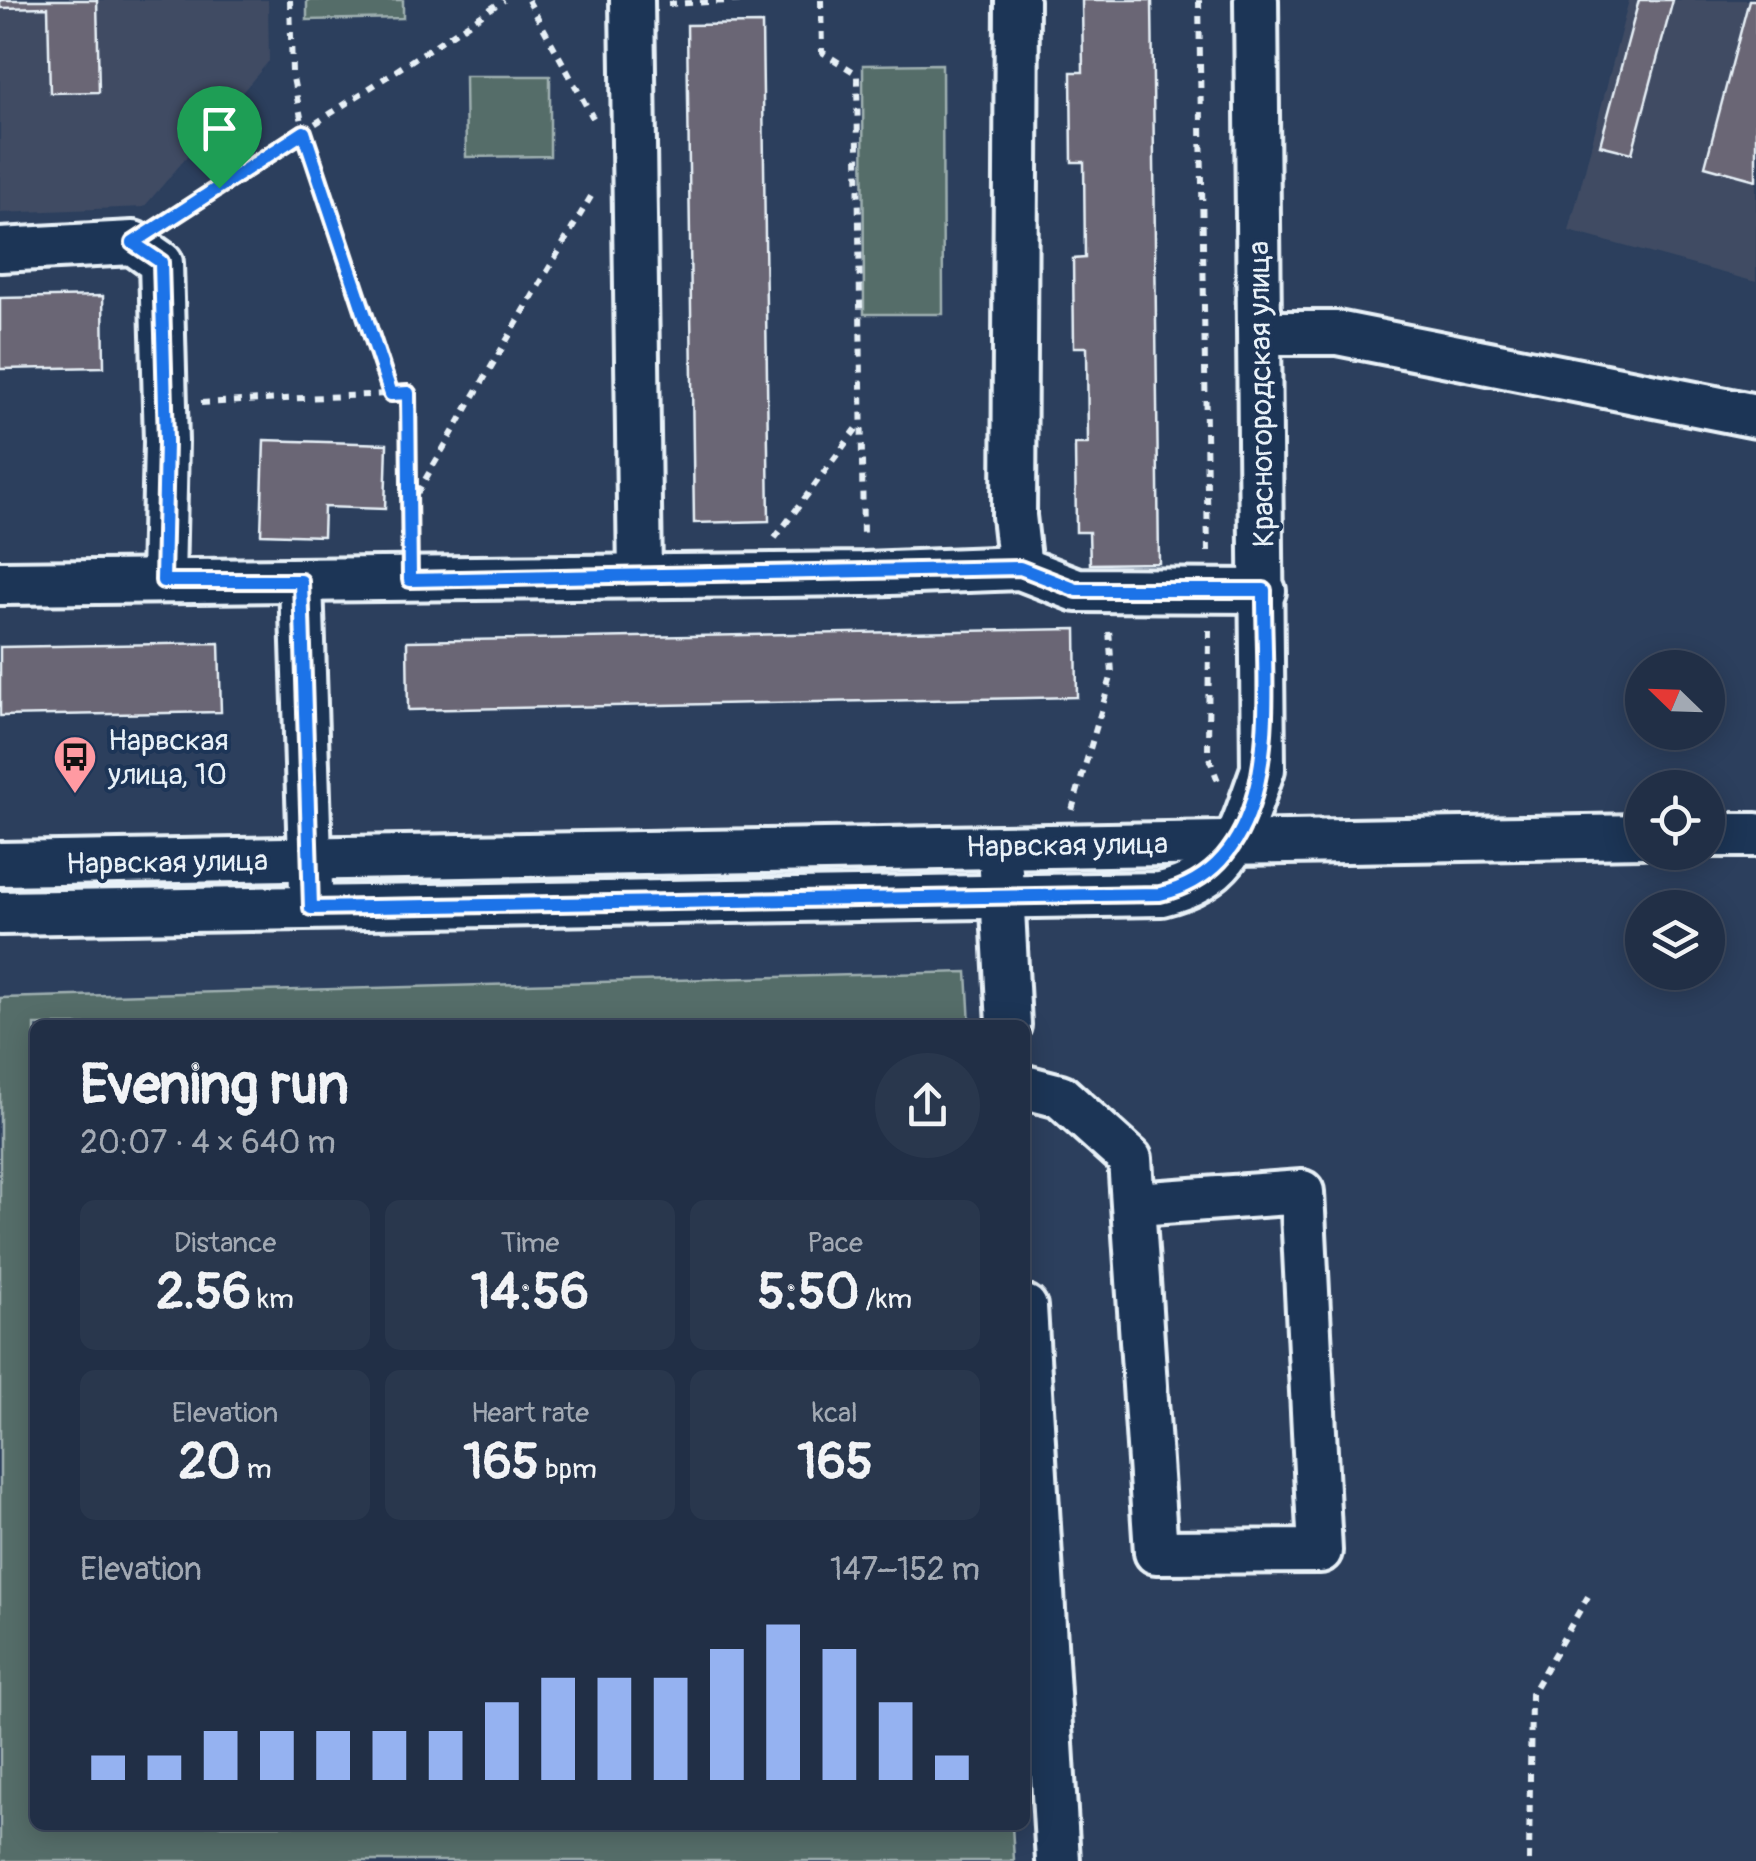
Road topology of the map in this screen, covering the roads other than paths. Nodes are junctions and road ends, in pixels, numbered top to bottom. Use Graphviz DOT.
graph roads {
  1 [pos="1017,0"];
  2 [pos="1256,0"];
  3 [pos="632,2"];
  4 [pos="0,250"];
  5 [pos="1260,333"];
  6 [pos="1756,416"];
  7 [pos="1020,568"];
  8 [pos="640,576"];
  9 [pos="163,581"];
  10 [pos="301,581"];
  11 [pos="0,583"];
  12 [pos="1264,590"];
  13 [pos="1725,835"];
  14 [pos="1756,835"];
  15 [pos="1625,836"];
  16 [pos="1238,844"];
  17 [pos="999,845"];
  18 [pos="310,860"];
  19 [pos="0,864"];
  20 [pos="1003,897"];
  21 [pos="311,908"];
  22 [pos="0,913"];
  23 [pos="1009,1020"];
  24 [pos="1030,1088"];
  25 [pos="1136,1204"];
  26 [pos="1030,1391"];
  27 [pos="1058,1861"];
  1 -- 7 [label="street"];
  2 -- 5 [label="street, Красногородская улица"];
  3 -- 8 [label="street"];
  4 -- 9 [label="street"];
  5 -- 6 [label="street"];
  5 -- 12 [label="street, Красногородская улица"];
  7 -- 8 [label="street"];
  7 -- 12 [label="street"];
  8 -- 10 [label="street"];
  9 -- 10 [label="street"];
  9 -- 11 [label="street"];
  10 -- 18 [label="street"];
  12 -- 16 [label="street, Красногородская улица"];
  13 -- 14 [label="street"];
  15 -- 16 [label="street"];
  16 -- 17 [label="street, Нарвская улица"];
  16 -- 20 [label="street, Нарвская улица"];
  17 -- 18 [label="street, Нарвская улица"];
  17 -- 20 [label="street"];
  18 -- 19 [label="street, Нарвская улица"];
  18 -- 21 [label="street"];
  20 -- 21 [label="street, Нарвская улица"];
  20 -- 23 [label="street"];
  21 -- 22 [label="street, Нарвская улица"];
  24 -- 25 [label="street"];
  25 -- 25 [label="street"];
  26 -- 27 [label="street"];
}
